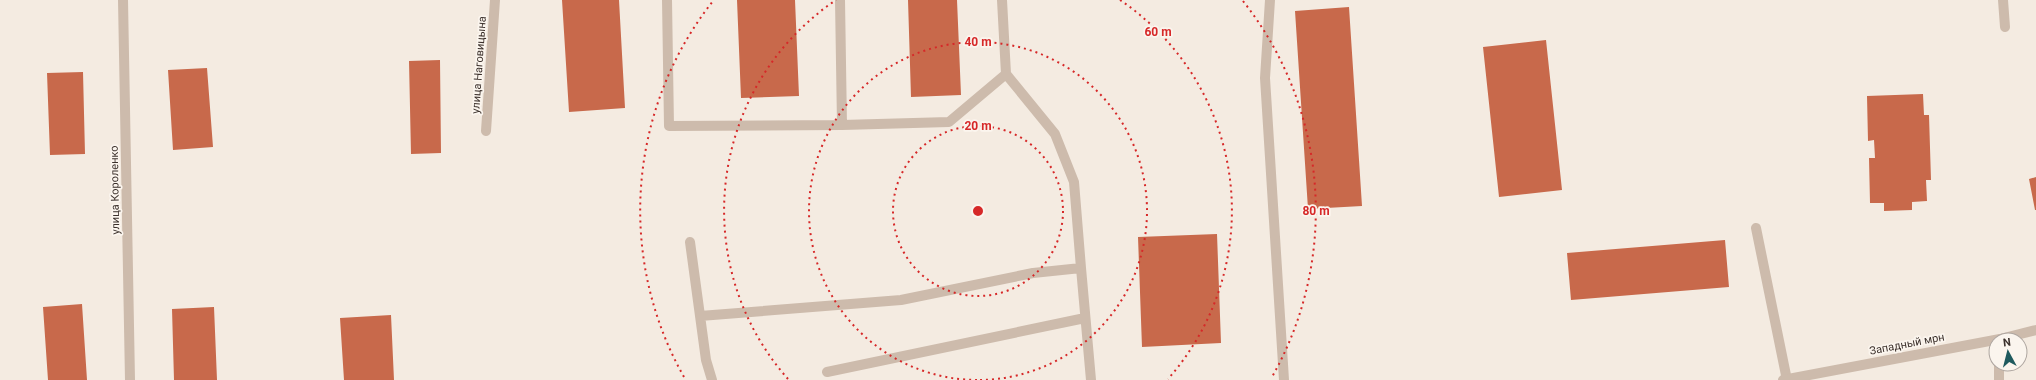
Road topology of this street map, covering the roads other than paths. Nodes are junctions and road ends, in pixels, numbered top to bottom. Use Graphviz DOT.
graph roads {
  1 [pos="123,0"];
  2 [pos="495,0"];
  3 [pos="667,0"];
  4 [pos="840,0"];
  5 [pos="1002,0"];
  6 [pos="1270,0"];
  7 [pos="2003,0"];
  8 [pos="2005,27"];
  9 [pos="1006,74"];
  10 [pos="842,125"];
  11 [pos="486,131"];
  12 [pos="1756,228"];
  13 [pos="690,242"];
  14 [pos="1081,268"];
  15 [pos="700,316"];
  16 [pos="1085,318"];
  17 [pos="1988,341"];
  18 [pos="827,372"];
  19 [pos="130,380"];
  20 [pos="712,380"];
  21 [pos="1091,380"];
  22 [pos="1284,380"];
  23 [pos="1786,380"];
  1 -- 19 [label="street, улица Короленко"];
  2 -- 11 [label="street, улица Наговицына"];
  3 -- 10 [label="street"];
  4 -- 10 [label="street"];
  5 -- 9 [label="street"];
  6 -- 22 [label="street"];
  7 -- 8 [label="street"];
  9 -- 10 [label="street"];
  9 -- 14 [label="street"];
  12 -- 23 [label="street"];
  13 -- 15 [label="street"];
  14 -- 15 [label="street"];
  14 -- 16 [label="street"];
  15 -- 20 [label="street"];
  16 -- 18 [label="street"];
  16 -- 21 [label="street"];
  17 -- 23 [label="street, Западный мрн"];
}
